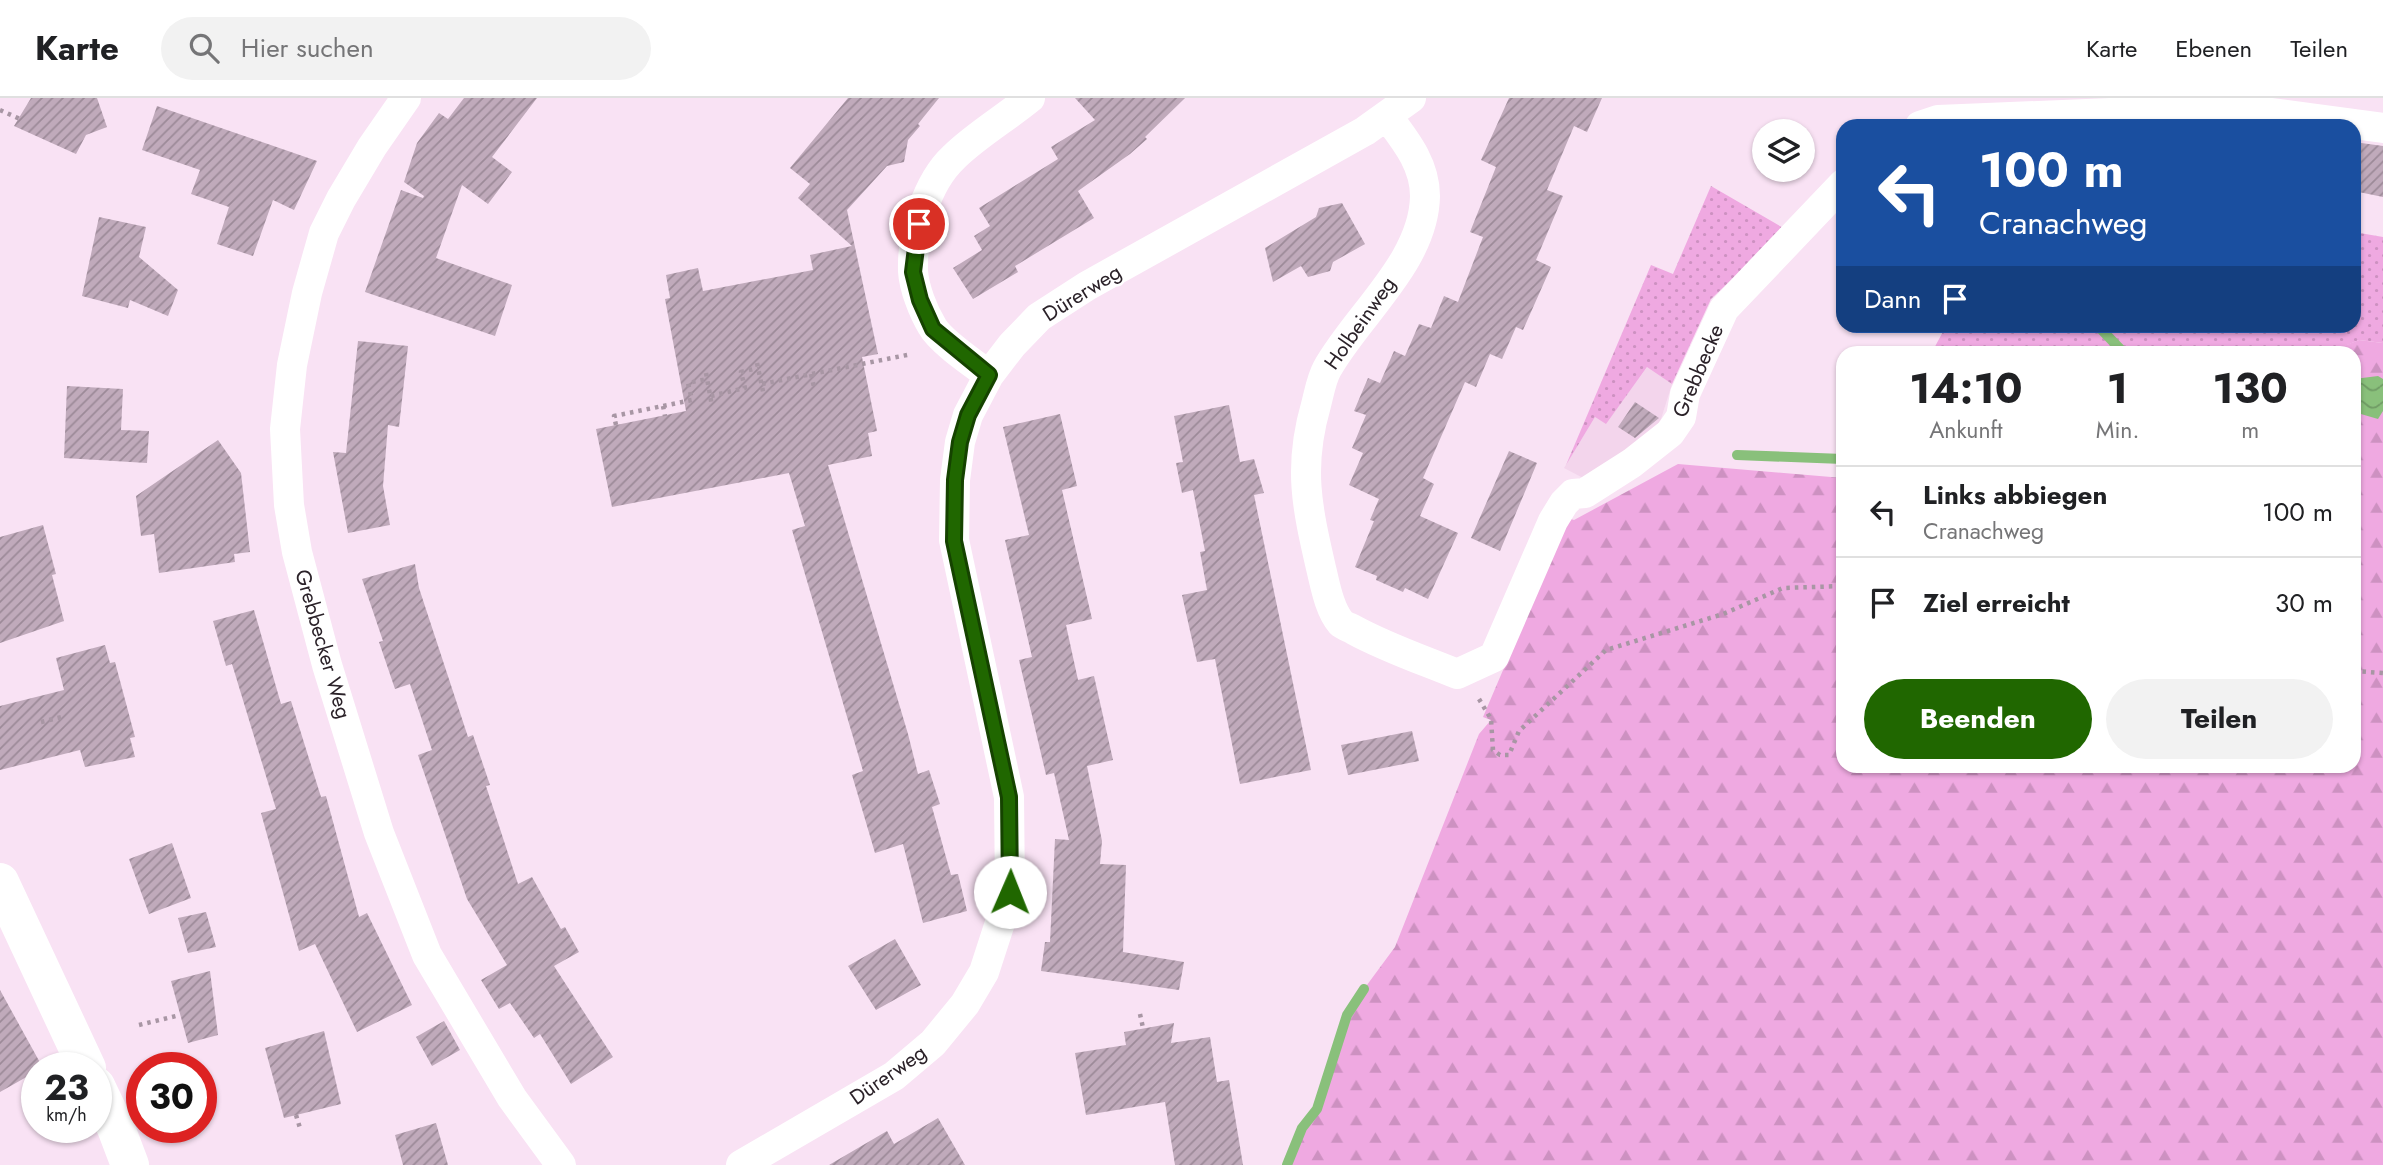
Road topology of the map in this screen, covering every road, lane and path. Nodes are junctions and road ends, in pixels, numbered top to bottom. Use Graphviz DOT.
graph roads {
  1 [pos="406,98"];
  2 [pos="1030,98"];
  3 [pos="1411,98"];
  4 [pos="0,110"];
  5 [pos="1387,116"];
  6 [pos="20,119"];
  7 [pos="1963,119"];
  8 [pos="2316,119"];
  9 [pos="2361,125"];
  10 [pos="2383,128"];
  11 [pos="1836,191"];
  12 [pos="919,352"];
  13 [pos="811,374"];
  14 [pos="989,375"];
  15 [pos="762,384"];
  16 [pos="814,387"];
  17 [pos="711,396"];
  18 [pos="764,396"];
  19 [pos="663,406"];
  20 [pos="712,406"];
  21 [pos="664,415"];
  22 [pos="616,425"];
  23 [pos="1836,586"];
  24 [pos="2361,671"];
  25 [pos="2383,673"];
  26 [pos="1457,674"];
  27 [pos="1487,709"];
  28 [pos="62,717"];
  29 [pos="41,722"];
  30 [pos="0,882"];
  31 [pos="1140,1014"];
  32 [pos="180,1015"];
  33 [pos="139,1025"];
  34 [pos="1143,1028"];
  35 [pos="80,1052"];
  36 [pos="296,1115"];
  37 [pos="112,1120"];
  38 [pos="300,1128"];
  39 [pos="130,1165"];
  40 [pos="561,1165"];
  41 [pos="741,1165"];
  1 -- 40 [label="street, Grebbecker Weg"];
  2 -- 14 [label="street"];
  3 -- 5 [label="street, Dürerweg"];
  4 -- 6 [label="path"];
  5 -- 14 [label="street, Dürerweg"];
  5 -- 26 [label="street, Holbeinweg"];
  7 -- 8 [label="street"];
  9 -- 10 [label="street"];
  11 -- 26 [label="street, Grebbecke"];
  12 -- 13 [label="path"];
  13 -- 15 [label="path"];
  13 -- 16 [label="path"];
  14 -- 41 [label="street, Dürerweg"];
  15 -- 17 [label="path"];
  15 -- 18 [label="path"];
  17 -- 19 [label="path"];
  17 -- 20 [label="path"];
  19 -- 21 [label="path"];
  19 -- 22 [label="path"];
  23 -- 27 [label="path"];
  24 -- 25 [label="path"];
  28 -- 29 [label="path"];
  30 -- 35 [label="main road"];
  31 -- 34 [label="path"];
  32 -- 33 [label="path"];
  36 -- 38 [label="path"];
  37 -- 39 [label="main road"];
}
